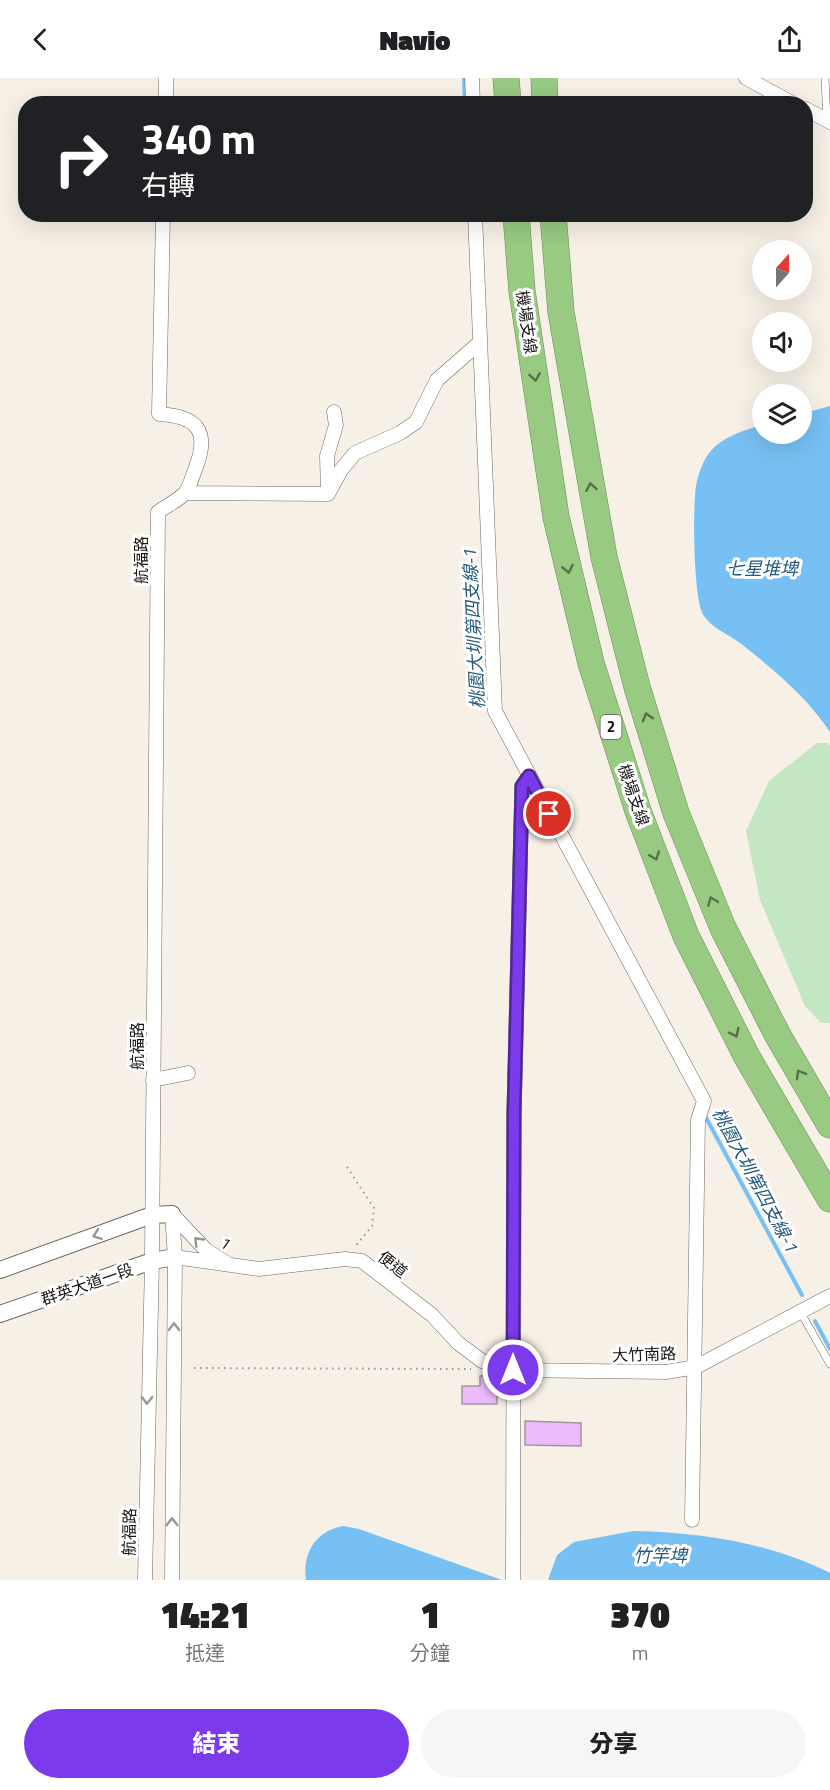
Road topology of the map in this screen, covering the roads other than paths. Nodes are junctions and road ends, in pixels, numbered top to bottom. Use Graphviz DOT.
graph roads {
  1 [pos="166,78"];
  2 [pos="472,78"];
  3 [pos="506,78"];
  4 [pos="544,78"];
  5 [pos="746,78"];
  6 [pos="825,78"];
  7 [pos="165,96"];
  8 [pos="473,96"];
  9 [pos="507,96"];
  10 [pos="545,96"];
  11 [pos="779,96"];
  12 [pos="813,114"];
  13 [pos="828,122"];
  14 [pos="163,222"];
  15 [pos="475,222"];
  16 [pos="517,222"];
  17 [pos="554,222"];
  18 [pos="478,345"];
  19 [pos="334,412"];
  20 [pos="185,493"];
  21 [pos="328,494"];
  22 [pos="529,776"];
  23 [pos="188,1073"];
  24 [pos="153,1080"];
  25 [pos="830,1125"];
  26 [pos="830,1199"];
  27 [pos="172,1214"];
  28 [pos="152,1215"];
  29 [pos="174,1257"];
  30 [pos="152,1262"];
  31 [pos="227,1263"];
  32 [pos="0,1270"];
  33 [pos="830,1296"];
  34 [pos="801,1313"];
  35 [pos="0,1314"];
  36 [pos="830,1364"];
  37 [pos="696,1367"];
  38 [pos="513,1370"];
  39 [pos="692,1520"];
  40 [pos="145,1580"];
  41 [pos="172,1580"];
  42 [pos="513,1580"];
  1 -- 7 [label="street"];
  2 -- 8 [label="street"];
  3 -- 9 [label="highway"];
  4 -- 10 [label="highway"];
  5 -- 11 [label="street"];
  6 -- 13 [label="lane"];
  12 -- 13 [label="street"];
  14 -- 20 [label="street"];
  15 -- 18 [label="street"];
  16 -- 26 [label="highway, 機場支線 / 2, one-way"];
  25 -- 17 [label="highway, 機場支線 / 2, one-way"];
  18 -- 21 [label="street"];
  18 -- 22 [label="street"];
  19 -- 21 [label="street"];
  20 -- 21 [label="street"];
  20 -- 24 [label="street, 航福路"];
  22 -- 37 [label="street"];
  22 -- 38 [label="street"];
  23 -- 24 [label="street"];
  24 -- 28 [label="street, 航福路"];
  27 -- 28 [label="street"];
  27 -- 29 [label="street"];
  31 -- 27 [label="street, 1, one-way"];
  28 -- 30 [label="street, 航福路"];
  28 -- 32 [label="street, one-way"];
  29 -- 30 [label="street, 群英大道一段"];
  29 -- 31 [label="street, 1"];
  41 -- 29 [label="street, one-way"];
  30 -- 35 [label="street, 群英大道一段"];
  30 -- 40 [label="street, 航福路, one-way"];
  31 -- 38 [label="street, 便道"];
  33 -- 34 [label="street, 大竹南路"];
  34 -- 36 [label="lane"];
  34 -- 37 [label="street, 大竹南路"];
  37 -- 38 [label="street, 大竹南路"];
  37 -- 39 [label="street"];
  38 -- 42 [label="street"];
}
